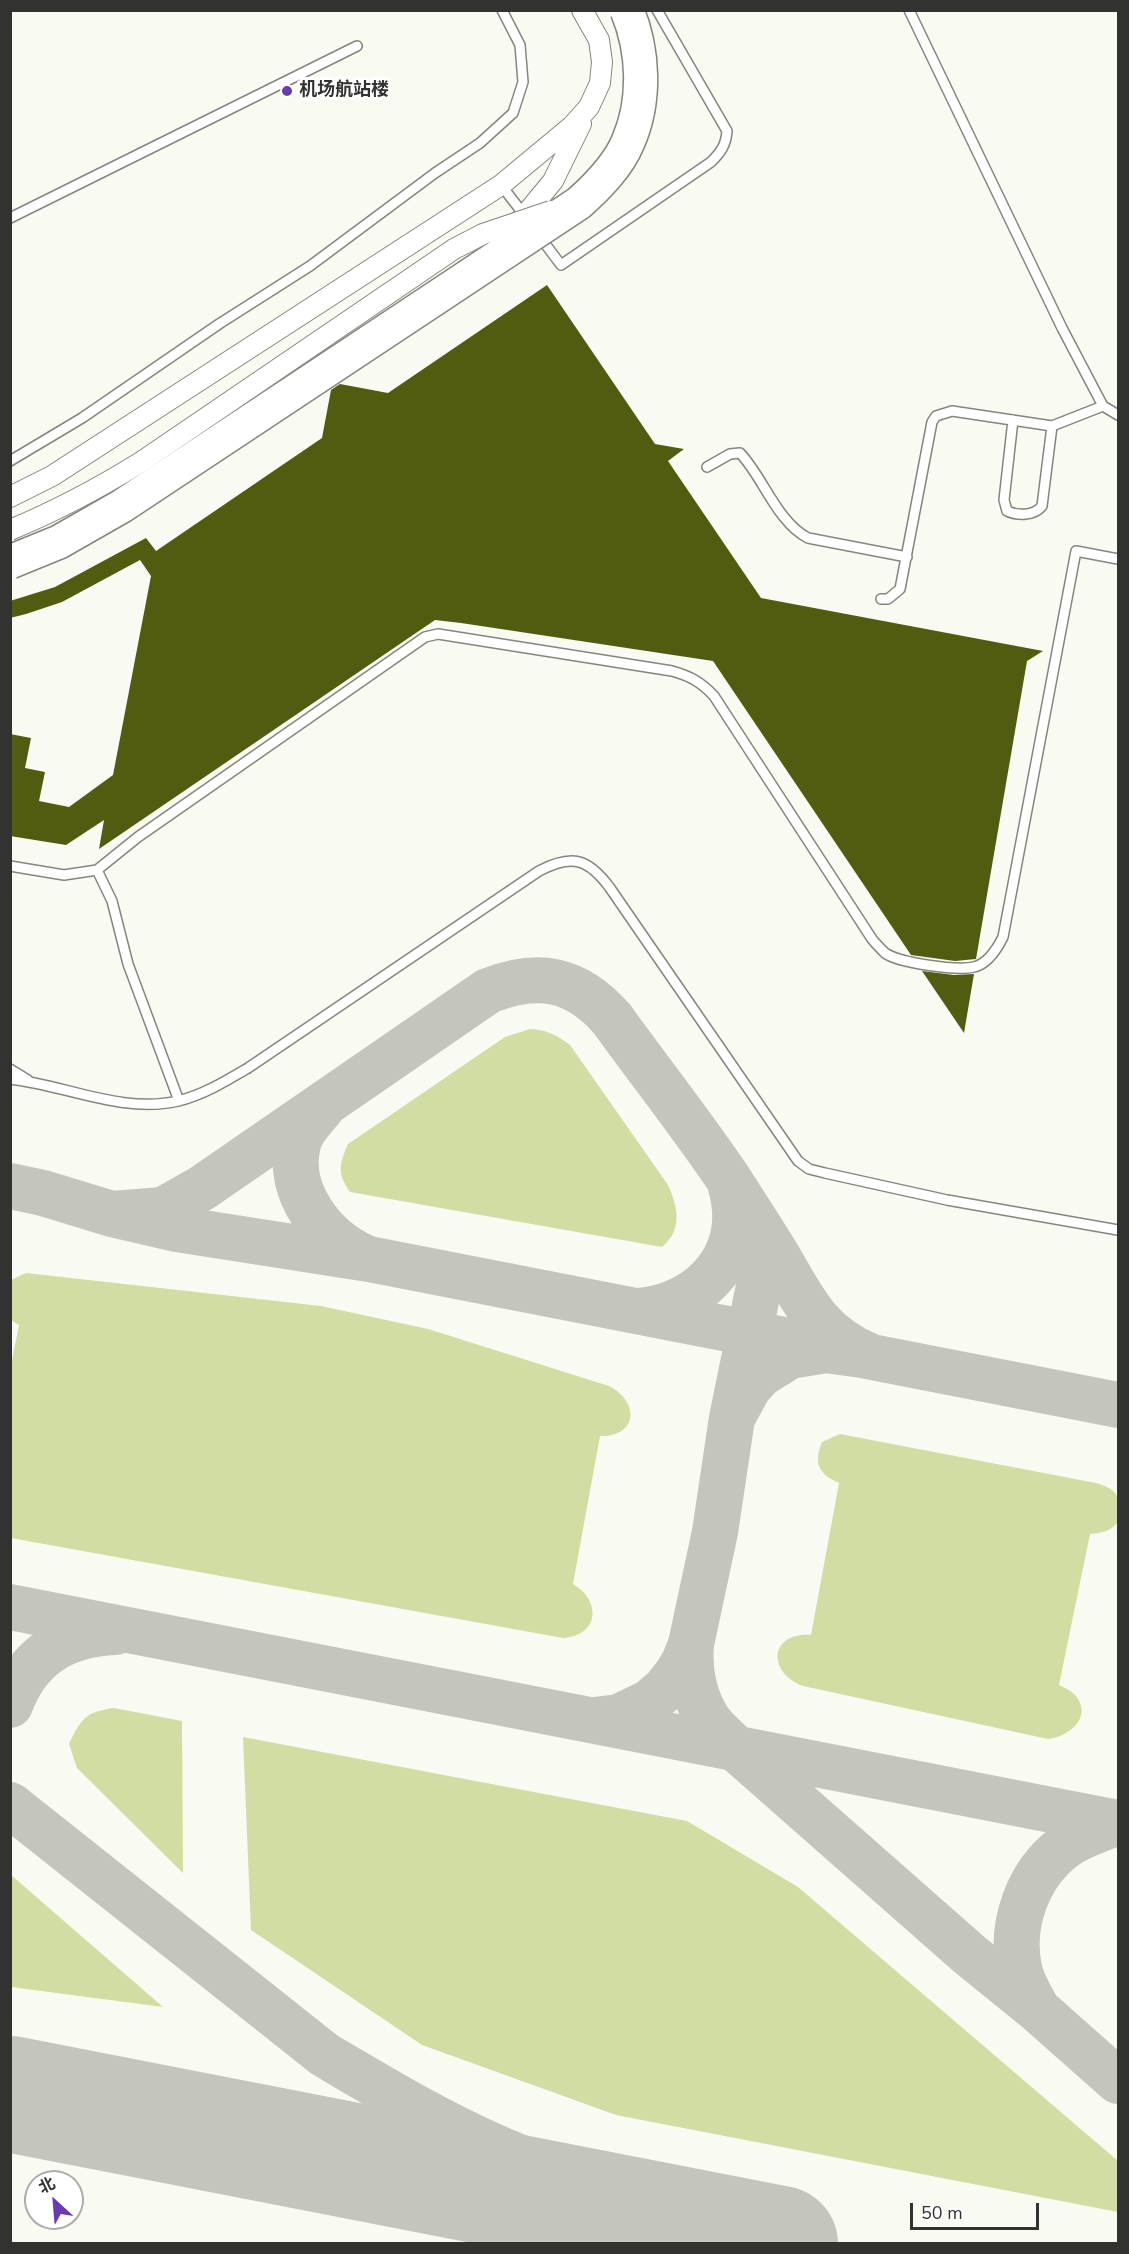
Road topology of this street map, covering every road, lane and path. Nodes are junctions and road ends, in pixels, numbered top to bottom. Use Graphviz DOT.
graph roads {
  1 [pos="502,10"];
  2 [pos="582,10"];
  3 [pos="627,10"];
  4 [pos="657,10"];
  5 [pos="909,10"];
  6 [pos="357,46"];
  7 [pos="589,107"];
  8 [pos="501,184"];
  9 [pos="579,203"];
  10 [pos="525,215"];
  11 [pos="10,218"];
  12 [pos="1103,406"];
  13 [pos="1119,416"];
  14 [pos="1013,420"];
  15 [pos="1052,426"];
  16 [pos="10,461"];
  17 [pos="707,467"];
  18 [pos="10,497"];
  19 [pos="10,530"];
  20 [pos="10,549"];
  21 [pos="907,556"];
  22 [pos="1119,559"];
  23 [pos="10,562"];
  24 [pos="881,599"];
  25 [pos="10,866"];
  26 [pos="97,870"];
  27 [pos="10,1069"];
  28 [pos="10,1079"];
  29 [pos="30,1081"];
  30 [pos="178,1101"];
  31 [pos="1119,1230"];
  1 -- 16 [label="lane"];
  2 -- 7 [label="street"];
  3 -- 9 [label="highway, bridge"];
  4 -- 10 [label="lane"];
  5 -- 12 [label="lane"];
  6 -- 11 [label="lane"];
  7 -- 8 [label="street"];
  7 -- 10 [label="street"];
  8 -- 10 [label="lane"];
  8 -- 18 [label="street"];
  9 -- 19 [label="street, bridge"];
  9 -- 23 [label="highway, bridge"];
  10 -- 20 [label="street"];
  12 -- 13 [label="lane"];
  12 -- 15 [label="lane"];
  14 -- 15 [label="lane"];
  14 -- 15 [label="lane"];
  14 -- 21 [label="lane"];
  17 -- 21 [label="lane"];
  21 -- 24 [label="lane"];
  22 -- 26 [label="lane"];
  25 -- 26 [label="lane"];
  26 -- 30 [label="lane"];
  27 -- 29 [label="lane"];
  28 -- 29 [label="lane"];
  29 -- 30 [label="lane"];
  30 -- 31 [label="lane"];
}
